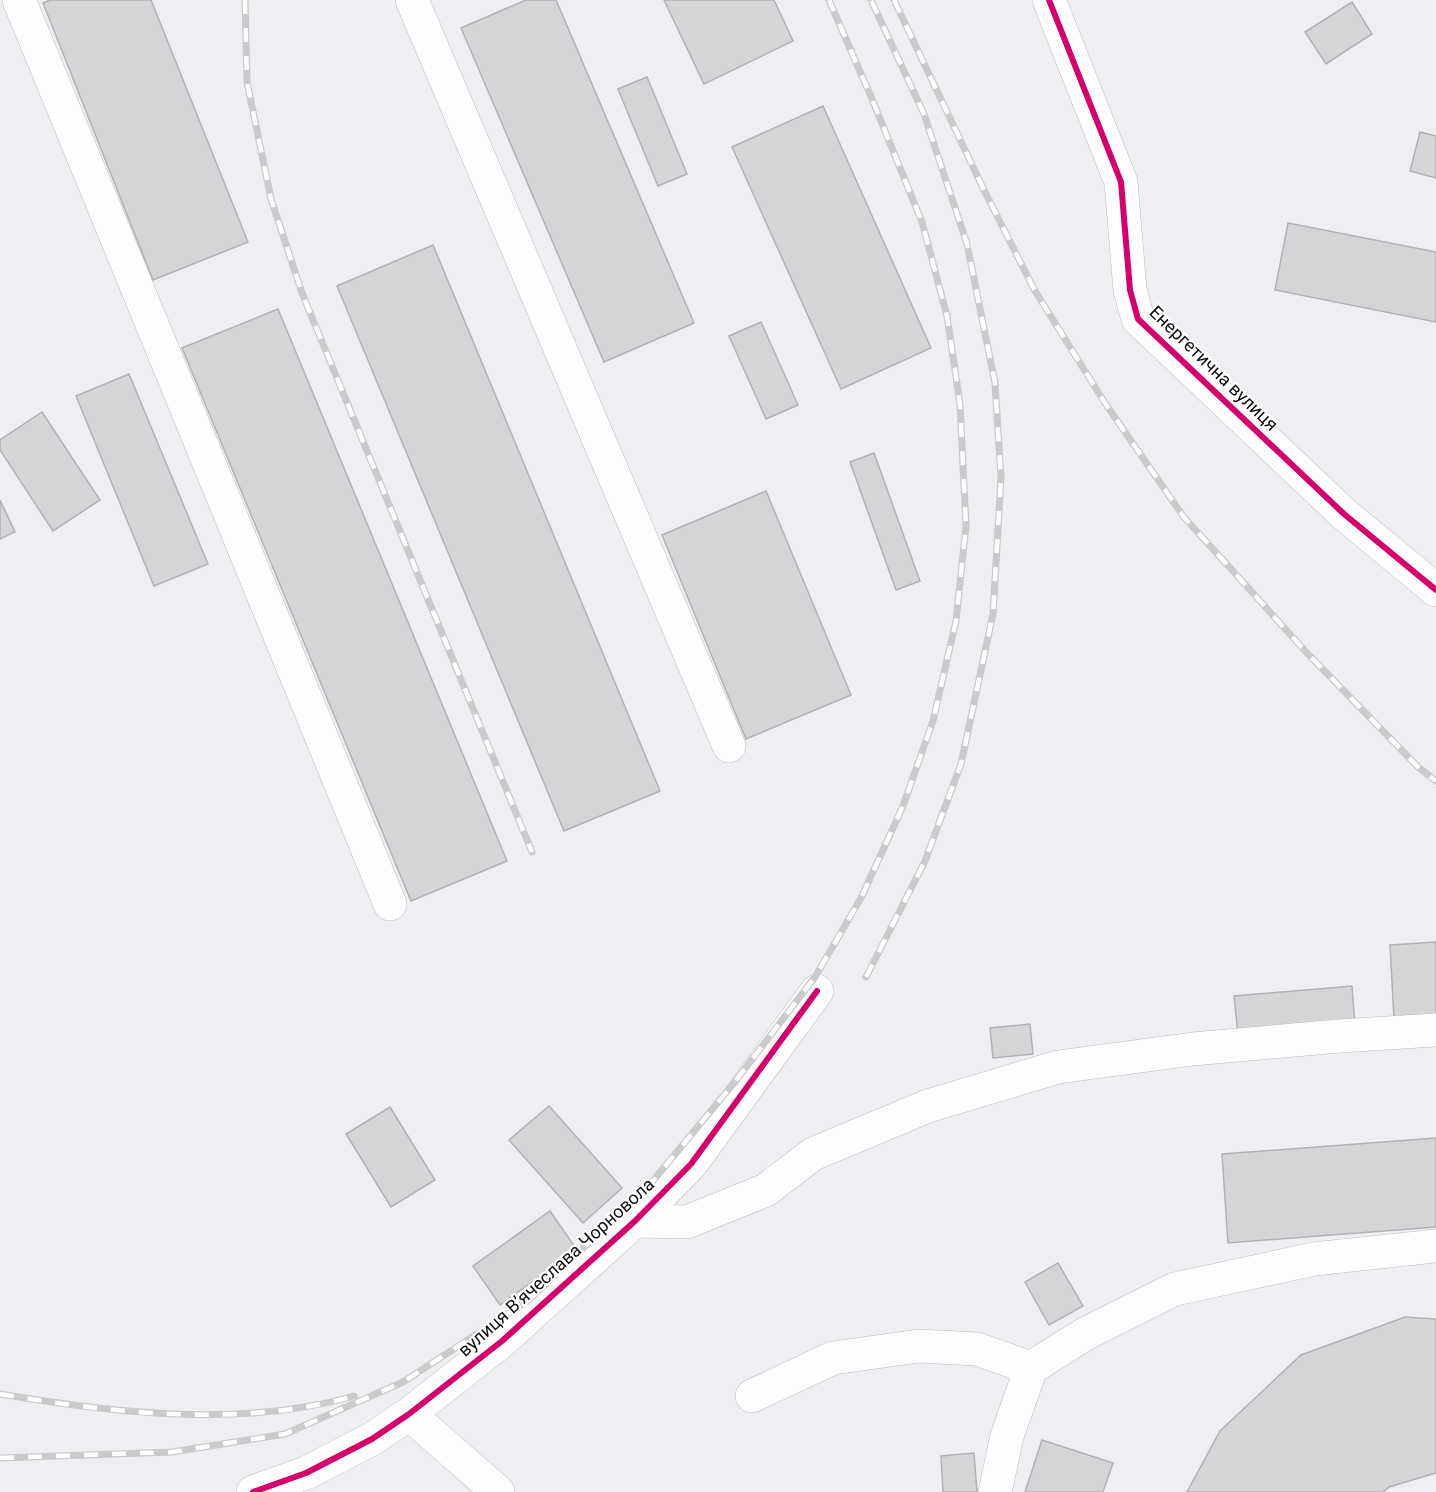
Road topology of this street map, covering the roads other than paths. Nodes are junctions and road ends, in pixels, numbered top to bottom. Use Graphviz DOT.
graph roads {
  1 [pos="19,0"];
  2 [pos="412,0"];
  3 [pos="1049,0"];
  4 [pos="1436,590"];
  5 [pos="729,746"];
  6 [pos="390,904"];
  7 [pos="817,991"];
  8 [pos="1436,1030"];
  9 [pos="635,1221"];
  10 [pos="1436,1246"];
  11 [pos="1031,1368"];
  12 [pos="752,1396"];
  13 [pos="409,1414"];
  14 [pos="253,1492"];
  15 [pos="498,1492"];
  16 [pos="994,1492"];
  1 -- 6 [label="street"];
  2 -- 5 [label="street"];
  3 -- 4 [label="street, Енергетична вулиця"];
  7 -- 9 [label="street, вулиця Вʼячеслава Чорновола"];
  8 -- 9 [label="street"];
  9 -- 13 [label="street, вулиця Вʼячеслава Чорновола"];
  10 -- 11 [label="street"];
  11 -- 12 [label="street"];
  11 -- 16 [label="street"];
  13 -- 14 [label="street, вулиця Вʼячеслава Чорновола"];
  13 -- 15 [label="street"];
}
